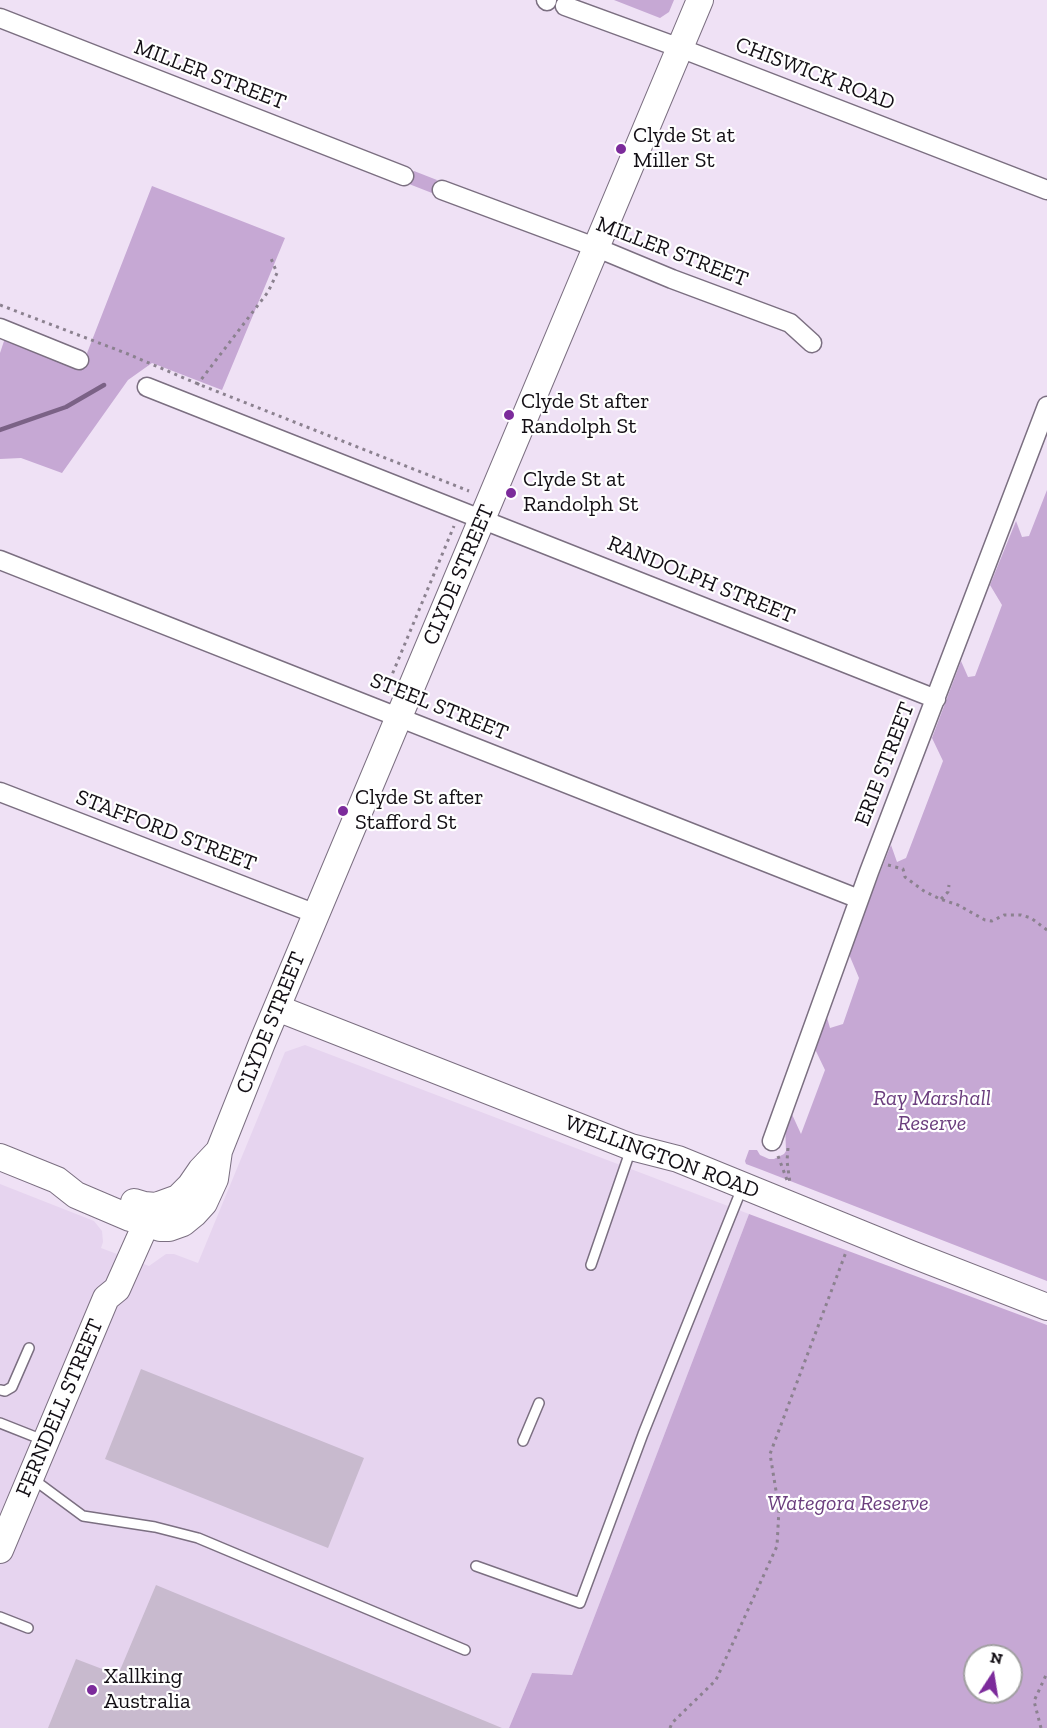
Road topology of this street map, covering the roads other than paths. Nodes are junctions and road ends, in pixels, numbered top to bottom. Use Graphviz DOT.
graph roads {
  1 [pos="700,0"];
  2 [pos="553,2"];
  3 [pos="0,18"];
  4 [pos="680,48"];
  5 [pos="404,176"];
  6 [pos="442,190"];
  7 [pos="1047,190"];
  8 [pos="596,248"];
  9 [pos="0,328"];
  10 [pos="812,343"];
  11 [pos="79,360"];
  12 [pos="147,387"];
  13 [pos="1047,406"];
  14 [pos="483,518"];
  15 [pos="0,560"];
  16 [pos="936,699"];
  17 [pos="399,717"];
  18 [pos="0,792"];
  19 [pos="860,899"];
  20 [pos="316,914"];
  21 [pos="277,1008"];
  22 [pos="781,1140"];
  23 [pos="632,1147"];
  24 [pos="0,1157"];
  25 [pos="743,1185"];
  26 [pos="141,1213"];
  27 [pos="591,1265"];
  28 [pos="1047,1306"];
  29 [pos="29,1348"];
  30 [pos="0,1390"];
  31 [pos="539,1403"];
  32 [pos="0,1423"];
  33 [pos="46,1441"];
  34 [pos="523,1441"];
  35 [pos="30,1477"];
  36 [pos="0,1550"];
  37 [pos="476,1566"];
  38 [pos="0,1617"];
  39 [pos="28,1628"];
  40 [pos="465,1650"];
  1 -- 4 [label="main road, CLYDE STREET"];
  2 -- 4 [label="street, CHISWICK ROAD"];
  3 -- 5 [label="street, MILLER STREET"];
  4 -- 7 [label="street, CHISWICK ROAD"];
  4 -- 8 [label="main road, CLYDE STREET"];
  6 -- 8 [label="street, MILLER STREET"];
  8 -- 10 [label="street, MILLER STREET"];
  8 -- 14 [label="main road, CLYDE STREET"];
  9 -- 11 [label="street"];
  12 -- 14 [label="street, RANDOLPH STREET"];
  13 -- 16 [label="street, ERIE STREET"];
  14 -- 16 [label="street, RANDOLPH STREET"];
  14 -- 17 [label="main road, CLYDE STREET"];
  15 -- 17 [label="street, STEEL STREET"];
  16 -- 19 [label="street, ERIE STREET"];
  17 -- 19 [label="street, STEEL STREET"];
  17 -- 20 [label="main road, CLYDE STREET"];
  18 -- 20 [label="street, STAFFORD STREET"];
  19 -- 22 [label="street, ERIE STREET"];
  20 -- 21 [label="main road, CLYDE STREET"];
  21 -- 23 [label="main road, WELLINGTON ROAD"];
  21 -- 26 [label="main road, CLYDE STREET"];
  23 -- 25 [label="main road, WELLINGTON ROAD"];
  23 -- 27 [label="lane"];
  24 -- 26 [label="main road"];
  25 -- 28 [label="main road, WELLINGTON ROAD"];
  25 -- 37 [label="lane"];
  26 -- 33 [label="main road, FERNDELL STREET"];
  29 -- 30 [label="lane"];
  31 -- 34 [label="lane"];
  32 -- 33 [label="lane"];
  33 -- 35 [label="main road, FERNDELL STREET"];
  35 -- 36 [label="main road, FERNDELL STREET"];
  35 -- 40 [label="lane"];
  38 -- 39 [label="lane"];
}
